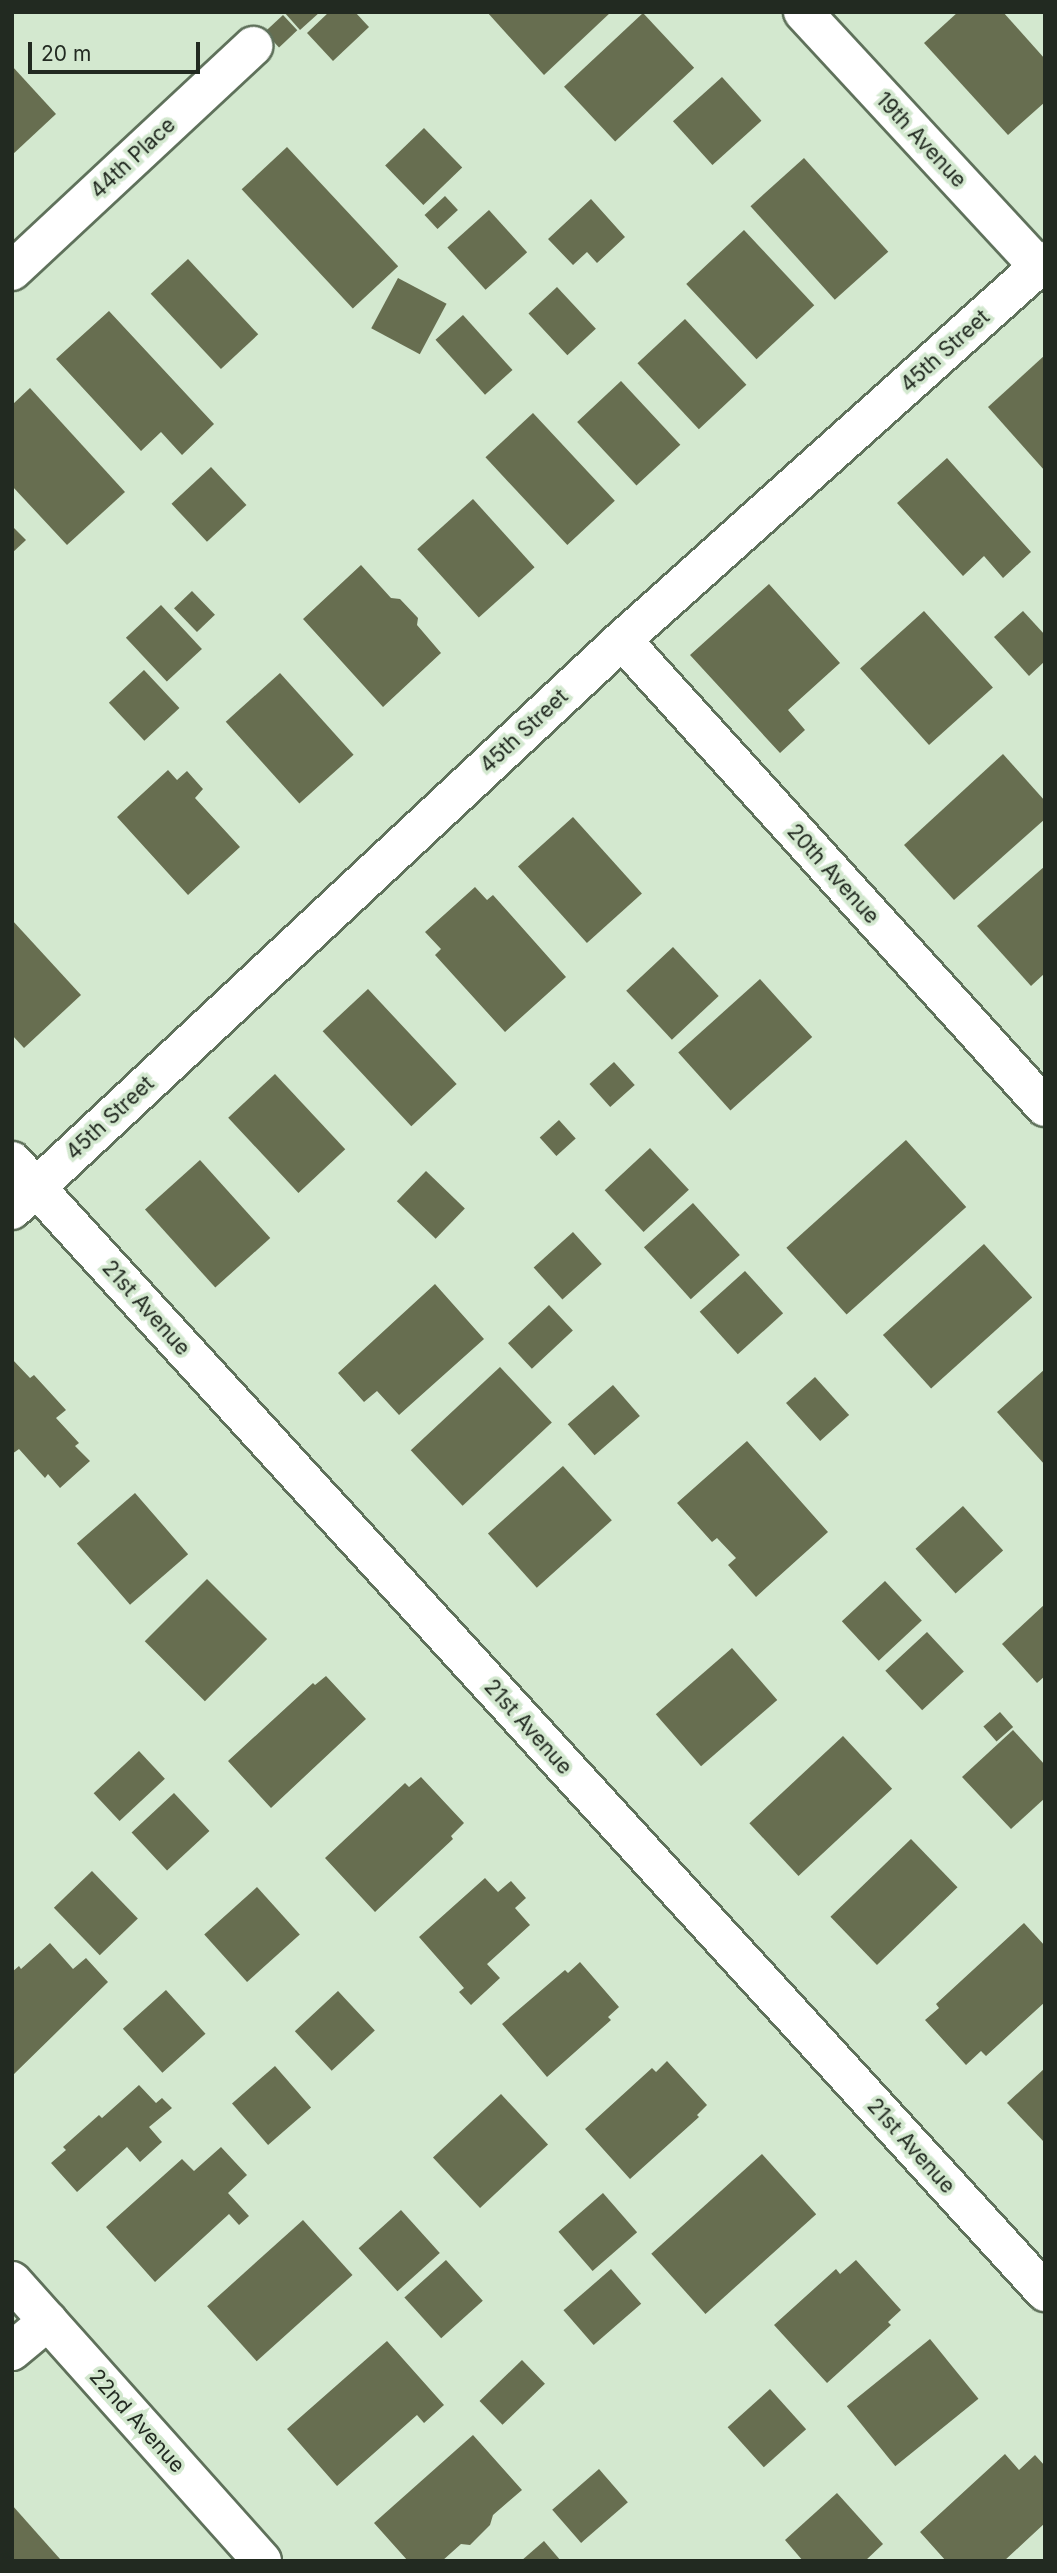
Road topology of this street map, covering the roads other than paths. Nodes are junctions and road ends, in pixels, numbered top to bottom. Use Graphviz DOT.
graph roads {
  1 [pos="803,12"];
  2 [pos="253,46"];
  3 [pos="1042,264"];
  4 [pos="12,271"];
  5 [pos="621,640"];
  6 [pos="1045,1107"];
  7 [pos="20,1186"];
  8 [pos="12,2281"];
  9 [pos="1045,2292"];
  10 [pos="48,2321"];
  11 [pos="12,2351"];
  12 [pos="262,2561"];
  1 -- 3 [label="street, 19th Avenue"];
  2 -- 4 [label="street, 44th Place"];
  3 -- 5 [label="street, 45th Street"];
  5 -- 6 [label="street, 20th Avenue"];
  5 -- 7 [label="street, 45th Street"];
  7 -- 9 [label="street, 21st Avenue"];
  8 -- 10 [label="street, 22nd Avenue"];
  10 -- 11 [label="street"];
  10 -- 12 [label="street, 22nd Avenue"];
}
